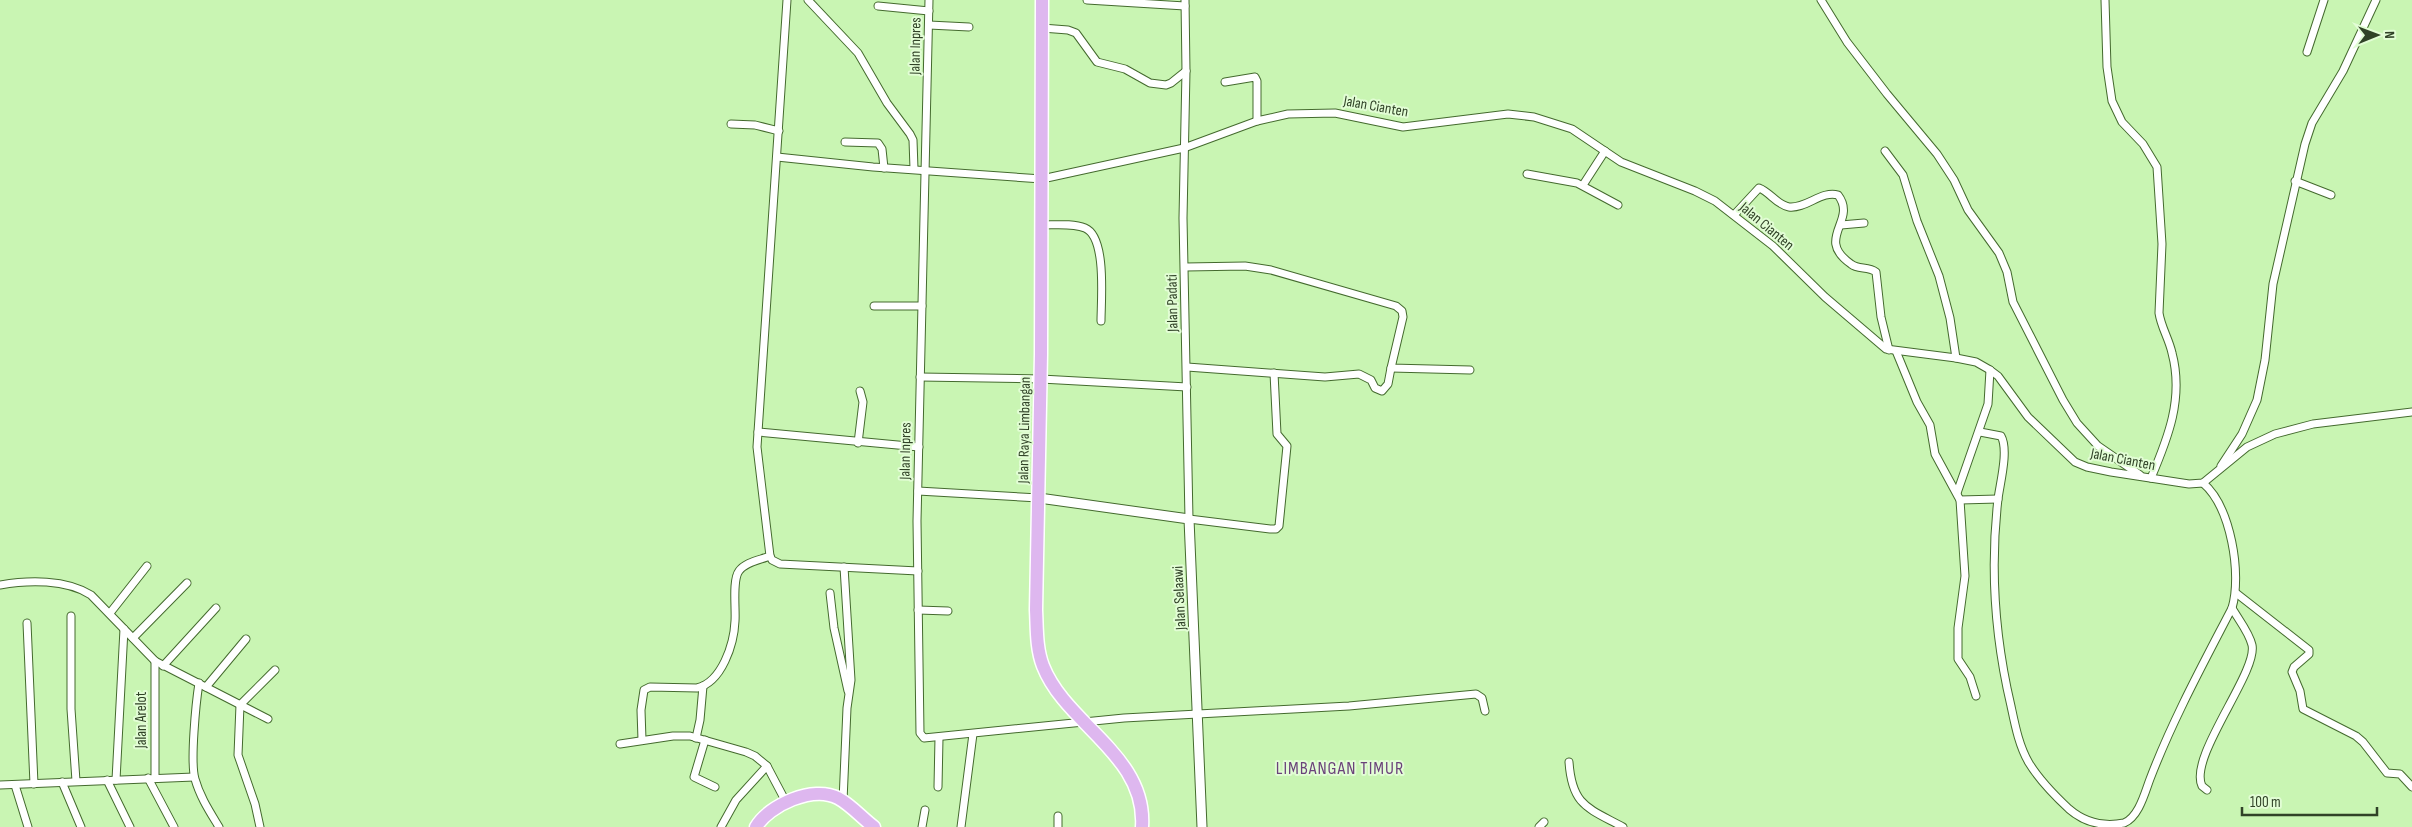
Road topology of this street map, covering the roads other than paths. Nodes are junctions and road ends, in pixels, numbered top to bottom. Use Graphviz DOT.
graph roads {
  1 [pos="787,0"];
  2 [pos="808,0"];
  3 [pos="929,0"];
  4 [pos="1042,0"];
  5 [pos="1087,0"];
  6 [pos="1821,0"];
  7 [pos="2105,0"];
  8 [pos="2324,0"];
  9 [pos="2376,0"];
  10 [pos="1185,3"];
  11 [pos="894,4"];
  12 [pos="878,6"];
  13 [pos="929,11"];
  14 [pos="929,25"];
  15 [pos="969,27"];
  16 [pos="1042,28"];
  17 [pos="2307,52"];
  18 [pos="1186,71"];
  19 [pos="1224,82"];
  20 [pos="1256,121"];
  21 [pos="731,124"];
  22 [pos="779,131"];
  23 [pos="845,142"];
  24 [pos="1184,148"];
  25 [pos="1605,151"];
  26 [pos="1885,151"];
  27 [pos="777,156"];
  28 [pos="884,168"];
  29 [pos="914,169"];
  30 [pos="925,169"];
  31 [pos="1527,174"];
  32 [pos="1042,179"];
  33 [pos="2296,181"];
  34 [pos="1583,185"];
  35 [pos="2331,195"];
  36 [pos="1618,205"];
  37 [pos="1734,215"];
  38 [pos="1864,223"];
  39 [pos="1042,225"];
  40 [pos="1841,225"];
  41 [pos="1186,267"];
  42 [pos="874,306"];
  43 [pos="922,306"];
  44 [pos="1101,322"];
  45 [pos="1892,351"];
  46 [pos="1956,358"];
  47 [pos="1187,367"];
  48 [pos="1391,368"];
  49 [pos="1470,370"];
  50 [pos="1990,370"];
  51 [pos="1274,372"];
  52 [pos="920,377"];
  53 [pos="1041,379"];
  54 [pos="1187,387"];
  55 [pos="860,390"];
  56 [pos="2412,412"];
  57 [pos="758,432"];
  58 [pos="1980,432"];
  59 [pos="858,442"];
  60 [pos="919,447"];
  61 [pos="2216,475"];
  62 [pos="2142,477"];
  63 [pos="2151,478"];
  64 [pos="2203,483"];
  65 [pos="918,491"];
  66 [pos="1959,496"];
  67 [pos="1039,498"];
  68 [pos="1998,499"];
  69 [pos="1190,519"];
  70 [pos="770,556"];
  71 [pos="147,566"];
  72 [pos="844,567"];
  73 [pos="918,571"];
  74 [pos="187,583"];
  75 [pos="0,585"];
  76 [pos="830,593"];
  77 [pos="2236,593"];
  78 [pos="216,608"];
  79 [pos="2232,608"];
  80 [pos="918,610"];
  81 [pos="948,611"];
  82 [pos="110,613"];
  83 [pos="71,616"];
  84 [pos="27,623"];
  85 [pos="124,629"];
  86 [pos="133,638"];
  87 [pos="246,639"];
  88 [pos="155,661"];
  89 [pos="163,666"];
  90 [pos="275,670"];
  91 [pos="199,683"];
  92 [pos="703,686"];
  93 [pos="206,687"];
  94 [pos="849,692"];
  95 [pos="1976,696"];
  96 [pos="240,705"];
  97 [pos="1485,711"];
  98 [pos="1198,715"];
  99 [pos="268,719"];
  100 [pos="1085,722"];
  101 [pos="973,734"];
  102 [pos="696,738"];
  103 [pos="939,738"];
  104 [pos="642,740"];
  105 [pos="705,740"];
  106 [pos="620,744"];
  107 [pos="1569,762"];
  108 [pos="767,766"];
  109 [pos="194,777"];
  110 [pos="151,778"];
  111 [pos="106,780"];
  112 [pos="116,780"];
  113 [pos="62,782"];
  114 [pos="76,782"];
  115 [pos="15,784"];
  116 [pos="34,784"];
  117 [pos="0,785"];
  118 [pos="714,786"];
  119 [pos="2412,786"];
  120 [pos="938,787"];
  121 [pos="2207,790"];
  122 [pos="786,802"];
  123 [pos="843,802"];
  124 [pos="924,810"];
  125 [pos="1058,816"];
  126 [pos="28,827"];
  127 [pos="81,827"];
  128 [pos="130,827"];
  129 [pos="174,827"];
  130 [pos="219,827"];
  131 [pos="260,827"];
  132 [pos="721,827"];
  133 [pos="756,827"];
  134 [pos="874,827"];
  135 [pos="922,827"];
  136 [pos="961,827"];
  137 [pos="1058,827"];
  138 [pos="1142,827"];
  139 [pos="1202,827"];
  140 [pos="1624,827"];
  1 -- 22 [label="street"];
  2 -- 29 [label="street"];
  3 -- 13 [label="street, Jalan Inpres"];
  4 -- 16 [label="highway, Jalan Raya Limbangan"];
  5 -- 10 [label="street"];
  6 -- 62 [label="street"];
  7 -- 63 [label="street"];
  8 -- 17 [label="street"];
  9 -- 33 [label="street"];
  10 -- 18 [label="street, Jalan Padati"];
  11 -- 12 [label="street"];
  11 -- 13 [label="street"];
  13 -- 14 [label="street, Jalan Inpres"];
  14 -- 15 [label="street"];
  14 -- 30 [label="street, Jalan Inpres"];
  16 -- 18 [label="street"];
  16 -- 32 [label="highway, Jalan Raya Limbangan"];
  18 -- 24 [label="street, Jalan Padati"];
  19 -- 20 [label="street"];
  20 -- 24 [label="street, Jalan Cianten"];
  20 -- 25 [label="street, Jalan Cianten"];
  21 -- 22 [label="street"];
  22 -- 27 [label="street"];
  23 -- 28 [label="street"];
  24 -- 32 [label="street, Jalan Cianten"];
  24 -- 41 [label="street, Jalan Padati"];
  25 -- 34 [label="street"];
  25 -- 37 [label="street, Jalan Cianten"];
  26 -- 46 [label="street"];
  27 -- 28 [label="street, Jalan Cianten"];
  27 -- 57 [label="street"];
  28 -- 29 [label="street, Jalan Cianten"];
  29 -- 30 [label="street, Jalan Cianten"];
  30 -- 32 [label="street, Jalan Cianten"];
  30 -- 43 [label="street, Jalan Inpres"];
  31 -- 34 [label="street"];
  32 -- 39 [label="highway, Jalan Raya Limbangan"];
  33 -- 35 [label="street"];
  33 -- 61 [label="street"];
  34 -- 36 [label="street"];
  37 -- 40 [label="street"];
  37 -- 45 [label="street, Jalan Cianten"];
  38 -- 40 [label="street"];
  39 -- 44 [label="street"];
  39 -- 53 [label="highway, Jalan Raya Limbangan"];
  40 -- 45 [label="street"];
  41 -- 47 [label="street, Jalan Padati"];
  41 -- 48 [label="street"];
  42 -- 43 [label="street"];
  43 -- 52 [label="street, Jalan Inpres"];
  45 -- 46 [label="street, Jalan Cianten"];
  45 -- 66 [label="street"];
  46 -- 50 [label="street, Jalan Cianten"];
  47 -- 51 [label="street"];
  47 -- 54 [label="street, Jalan Padati"];
  48 -- 49 [label="street"];
  48 -- 51 [label="street"];
  50 -- 58 [label="street"];
  50 -- 62 [label="street, Jalan Cianten"];
  51 -- 69 [label="street"];
  52 -- 53 [label="street"];
  52 -- 60 [label="street, Jalan Inpres"];
  53 -- 54 [label="street"];
  53 -- 67 [label="highway, Jalan Raya Limbangan"];
  54 -- 69 [label="street, Jalan Padati"];
  55 -- 59 [label="street"];
  56 -- 61 [label="street"];
  57 -- 59 [label="street"];
  57 -- 70 [label="street"];
  58 -- 66 [label="street"];
  58 -- 68 [label="street"];
  59 -- 60 [label="street"];
  60 -- 65 [label="street, Jalan Inpres"];
  61 -- 64 [label="street"];
  62 -- 63 [label="street, Jalan Cianten"];
  63 -- 64 [label="street, Jalan Cianten"];
  64 -- 77 [label="street"];
  65 -- 67 [label="street"];
  65 -- 73 [label="street, Jalan Inpres"];
  66 -- 68 [label="street"];
  66 -- 95 [label="street"];
  67 -- 69 [label="street"];
  67 -- 100 [label="highway, Jalan Raya Limbangan"];
  68 -- 79 [label="street"];
  69 -- 98 [label="street, Jalan Selaawi"];
  70 -- 72 [label="street"];
  70 -- 92 [label="street"];
  71 -- 82 [label="street"];
  72 -- 73 [label="street"];
  72 -- 94 [label="street"];
  73 -- 80 [label="street, Jalan Inpres"];
  74 -- 86 [label="street"];
  75 -- 82 [label="street"];
  76 -- 94 [label="street"];
  77 -- 79 [label="street"];
  77 -- 119 [label="street"];
  78 -- 89 [label="street"];
  79 -- 121 [label="street"];
  80 -- 81 [label="street"];
  80 -- 103 [label="street, Jalan Inpres"];
  82 -- 85 [label="street"];
  83 -- 114 [label="street"];
  84 -- 116 [label="street"];
  85 -- 86 [label="street"];
  85 -- 112 [label="street"];
  86 -- 88 [label="street"];
  87 -- 93 [label="street"];
  88 -- 89 [label="street"];
  88 -- 110 [label="street, Jalan Arelot"];
  89 -- 91 [label="street"];
  90 -- 96 [label="street"];
  91 -- 93 [label="street"];
  91 -- 109 [label="street"];
  92 -- 102 [label="street"];
  92 -- 104 [label="street"];
  93 -- 96 [label="street"];
  94 -- 123 [label="street"];
  96 -- 99 [label="street"];
  96 -- 131 [label="street"];
  97 -- 98 [label="street"];
  98 -- 100 [label="street"];
  98 -- 139 [label="street, Jalan Selaawi"];
  100 -- 101 [label="street"];
  100 -- 138 [label="highway, Jalan Raya Limbangan"];
  101 -- 103 [label="street"];
  101 -- 136 [label="street"];
  102 -- 104 [label="street"];
  102 -- 105 [label="street"];
  103 -- 120 [label="street"];
  104 -- 106 [label="street"];
  105 -- 108 [label="street"];
  105 -- 118 [label="street"];
  107 -- 140 [label="street"];
  108 -- 122 [label="street"];
  108 -- 132 [label="street"];
  109 -- 110 [label="street"];
  109 -- 130 [label="street"];
  110 -- 112 [label="street"];
  110 -- 129 [label="street"];
  111 -- 112 [label="street"];
  111 -- 114 [label="street"];
  111 -- 128 [label="street"];
  113 -- 114 [label="street"];
  113 -- 116 [label="street"];
  113 -- 127 [label="street"];
  115 -- 116 [label="street"];
  115 -- 117 [label="street"];
  115 -- 126 [label="street"];
  122 -- 123 [label="highway"];
  122 -- 133 [label="highway"];
  123 -- 134 [label="highway"];
  124 -- 135 [label="street"];
  125 -- 137 [label="street"];
}
